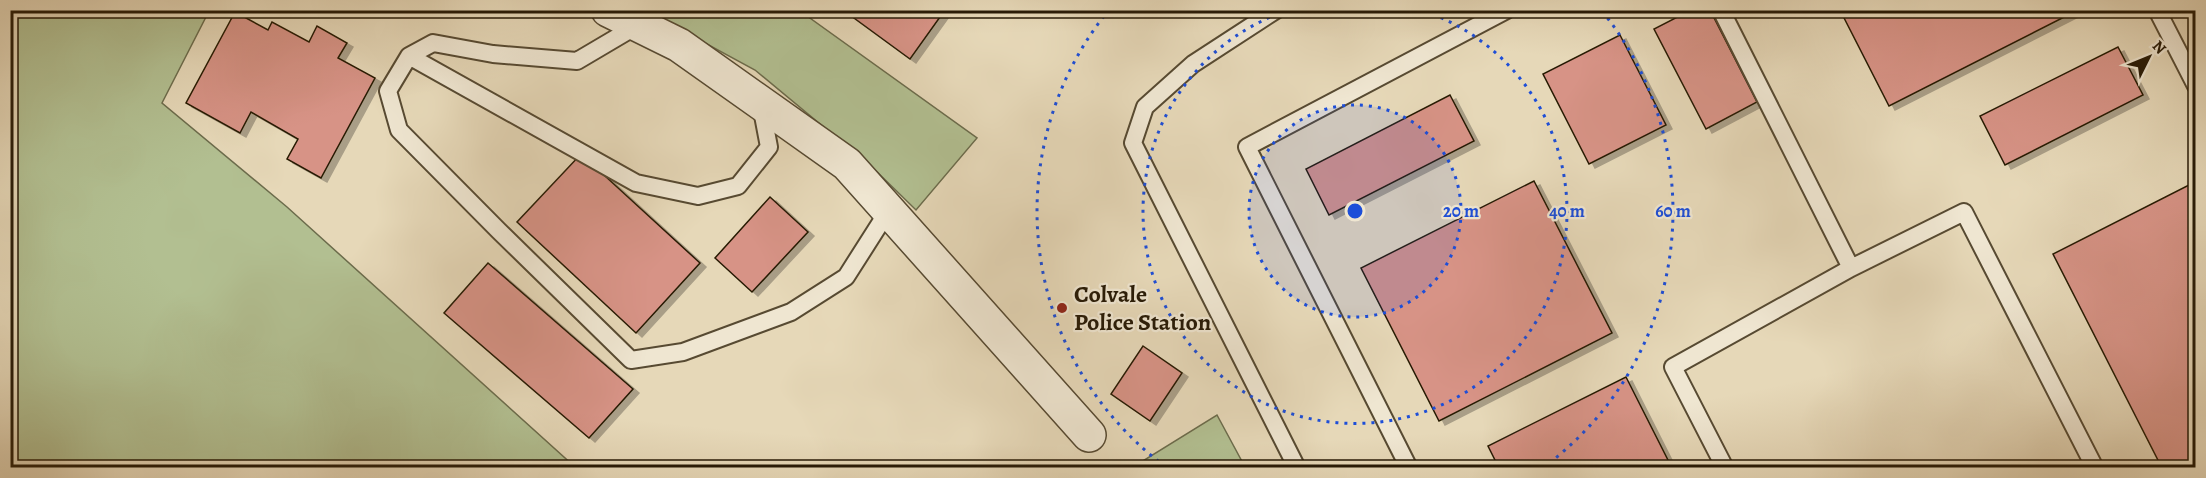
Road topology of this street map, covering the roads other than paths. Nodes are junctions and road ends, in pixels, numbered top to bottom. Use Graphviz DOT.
graph roads {
  1 [pos="608,10"];
  2 [pos="1276,10"];
  3 [pos="1507,10"];
  4 [pos="1721,10"];
  5 [pos="2157,10"];
  6 [pos="638,25"];
  7 [pos="409,56"];
  8 [pos="2196,86"];
  9 [pos="761,104"];
  10 [pos="888,211"];
  11 [pos="1851,268"];
  12 [pos="1089,435"];
  13 [pos="1297,468"];
  14 [pos="1409,468"];
  15 [pos="1725,468"];
  16 [pos="2095,468"];
  1 -- 6 [label="street"];
  2 -- 13 [label="lane"];
  3 -- 14 [label="lane"];
  4 -- 11 [label="lane"];
  5 -- 8 [label="lane"];
  6 -- 7 [label="lane"];
  6 -- 9 [label="street"];
  7 -- 9 [label="lane"];
  7 -- 10 [label="lane"];
  9 -- 10 [label="street"];
  10 -- 12 [label="street"];
  11 -- 15 [label="lane"];
  11 -- 16 [label="lane"];
}
